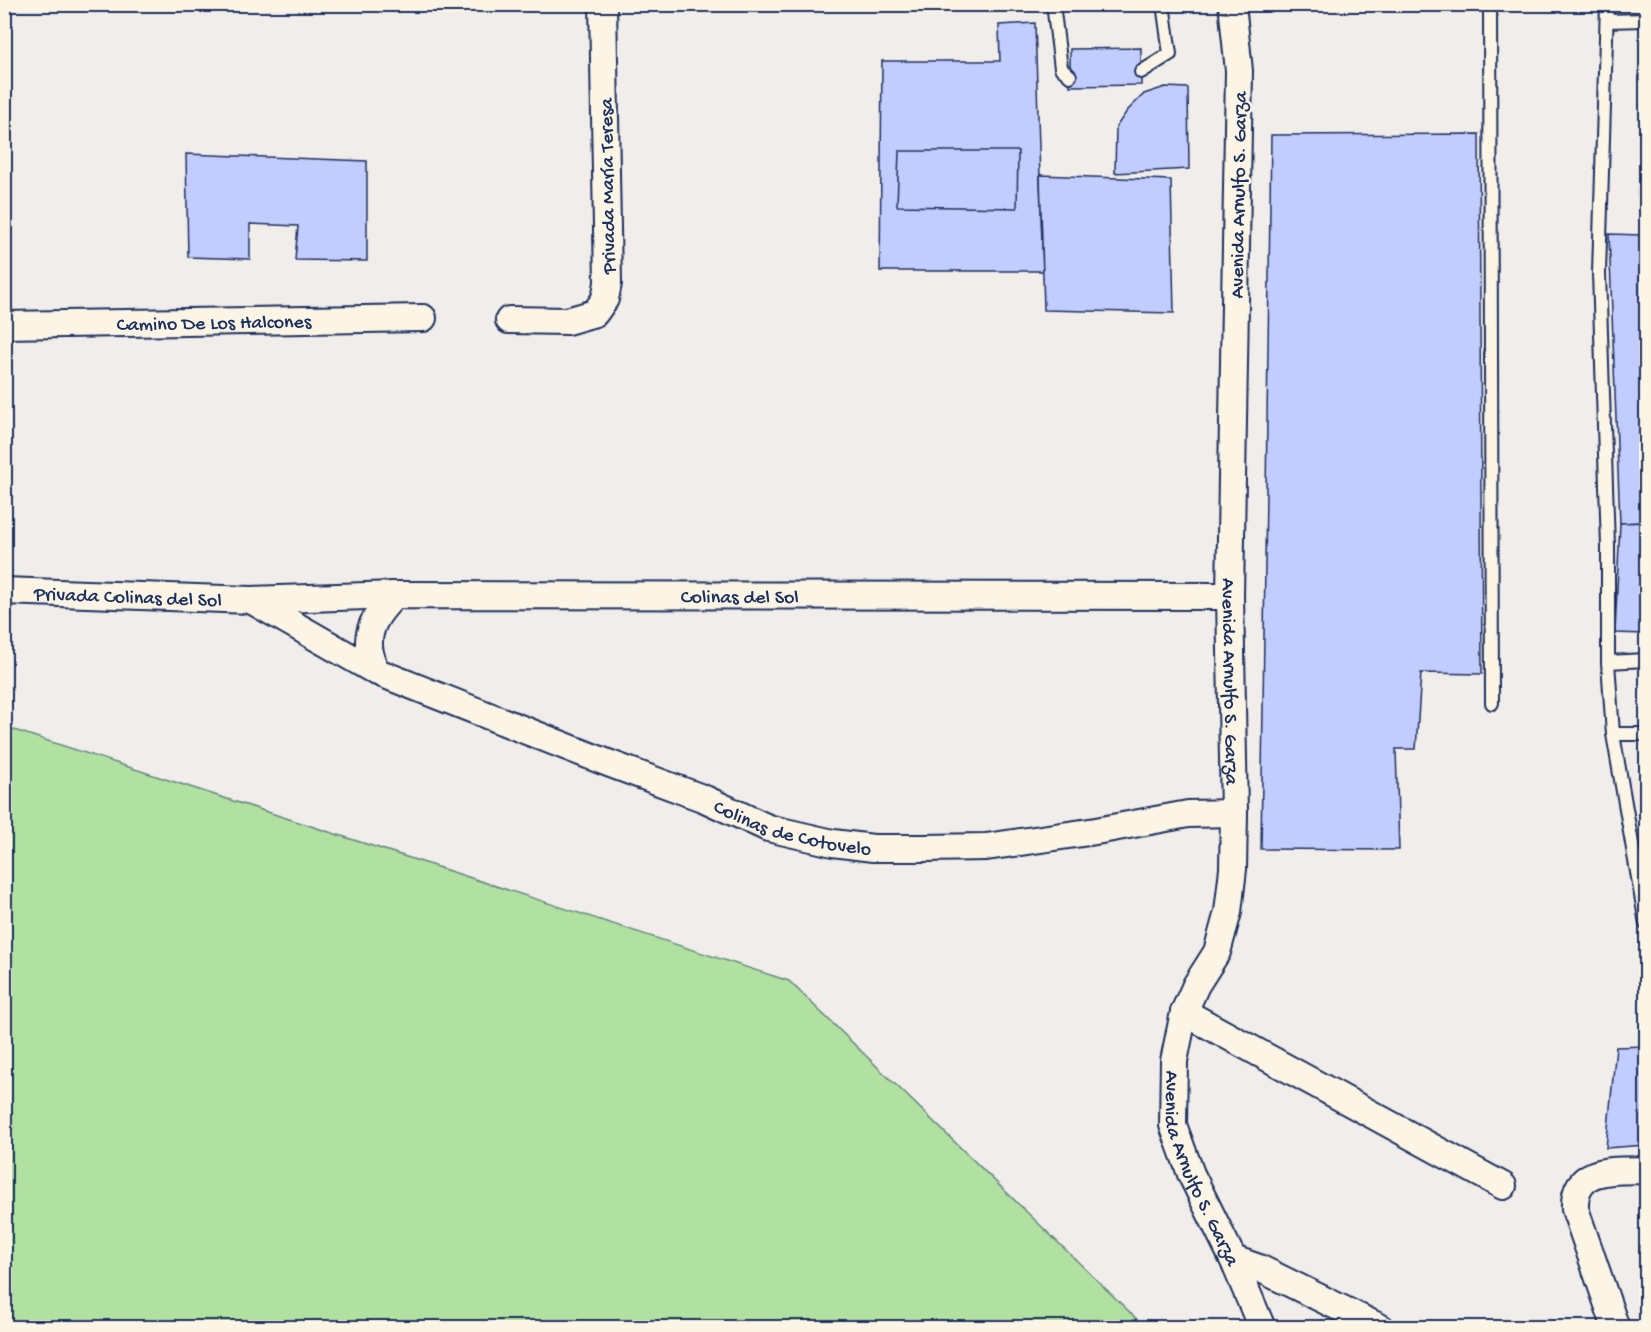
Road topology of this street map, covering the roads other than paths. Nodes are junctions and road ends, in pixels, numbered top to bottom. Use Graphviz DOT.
graph roads {
  1 [pos="603,4"];
  2 [pos="1053,4"];
  3 [pos="1162,4"];
  4 [pos="1232,4"];
  5 [pos="1490,4"];
  6 [pos="1607,4"];
  7 [pos="1647,20"];
  8 [pos="1607,21"];
  9 [pos="1141,72"];
  10 [pos="1070,76"];
  11 [pos="423,318"];
  12 [pos="509,320"];
  13 [pos="4,325"];
  14 [pos="4,591"];
  15 [pos="395,595"];
  16 [pos="1230,596"];
  17 [pos="251,600"];
  18 [pos="1647,660"];
  19 [pos="1608,662"];
  20 [pos="375,671"];
  21 [pos="1492,703"];
  22 [pos="1613,734"];
  23 [pos="1647,734"];
  24 [pos="1234,813"];
  25 [pos="1647,924"];
  26 [pos="1184,1012"];
  27 [pos="1647,1170"];
  28 [pos="1503,1186"];
  29 [pos="1233,1259"];
  30 [pos="1262,1328"];
  31 [pos="1381,1328"];
  32 [pos="1616,1328"];
  1 -- 12 [label="street, Privada María Teresa"];
  2 -- 10 [label="lane"];
  3 -- 9 [label="lane"];
  4 -- 16 [label="street, Avenida Arnulfo S. Garza"];
  5 -- 21 [label="lane"];
  6 -- 8 [label="lane"];
  7 -- 8 [label="lane"];
  8 -- 19 [label="lane"];
  11 -- 13 [label="street, Camino De Los Halcones"];
  14 -- 17 [label="street, Privada Colinas del Sol"];
  15 -- 16 [label="street, Colinas del Sol"];
  15 -- 17 [label="street, Colinas del Sol"];
  15 -- 20 [label="street"];
  16 -- 24 [label="street, Avenida Arnulfo S. Garza"];
  17 -- 20 [label="street, Colinas de Cotovelo"];
  18 -- 19 [label="lane"];
  19 -- 22 [label="lane"];
  20 -- 24 [label="street, Colinas de Cotovelo"];
  22 -- 23 [label="lane"];
  22 -- 25 [label="lane"];
  24 -- 26 [label="street, Avenida Arnulfo S. Garza"];
  26 -- 28 [label="street"];
  26 -- 29 [label="street, Avenida Arnulfo S. Garza"];
  27 -- 32 [label="street"];
  29 -- 30 [label="street, Avenida Arnulfo S. Garza"];
  29 -- 31 [label="street"];
}
